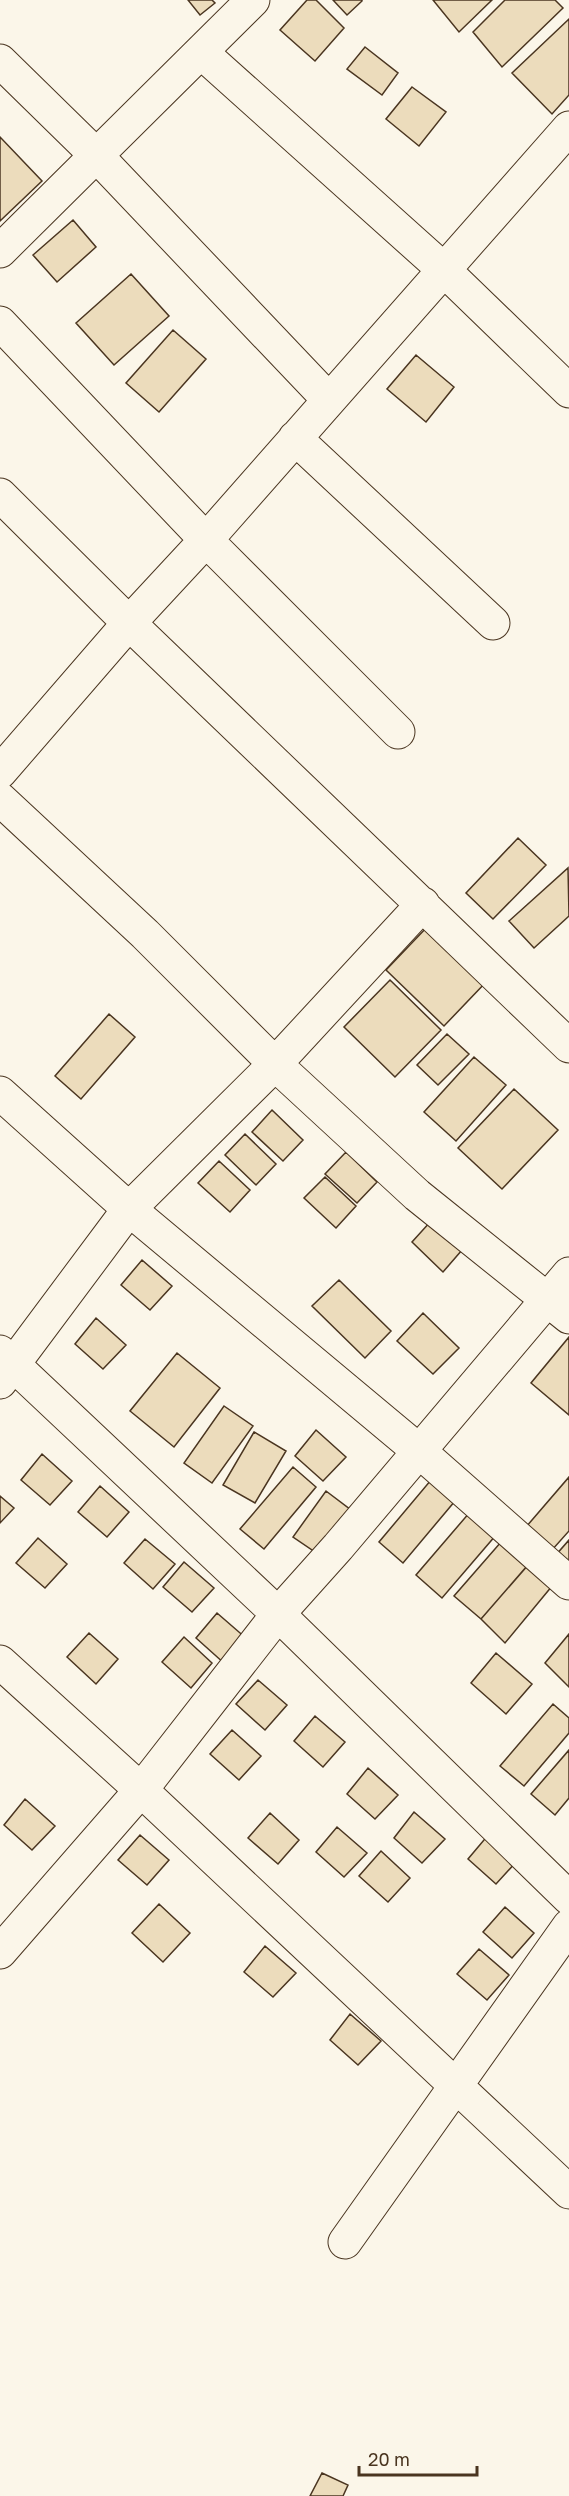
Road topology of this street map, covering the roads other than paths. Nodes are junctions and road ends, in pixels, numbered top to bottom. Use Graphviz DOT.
graph roads {
  1 [pos="253,0"];
  2 [pos="201,52"];
  3 [pos="0,61"];
  4 [pos="569,128"];
  5 [pos="96,156"];
  6 [pos="0,251"];
  7 [pos="443,269"];
  8 [pos="0,323"];
  9 [pos="569,391"];
  10 [pos="329,400"];
  11 [pos="295,438"];
  12 [pos="0,495"];
  13 [pos="206,540"];
  14 [pos="129,623"];
  15 [pos="493,623"];
  16 [pos="398,732"];
  17 [pos="0,772"];
  18 [pos="0,799"];
  19 [pos="423,904"];
  20 [pos="569,1046"];
  21 [pos="275,1064"];
  22 [pos="0,1093"];
  23 [pos="129,1209"];
  24 [pos="569,1274"];
  25 [pos="558,1308"];
  26 [pos="5,1366"];
  27 [pos="419,1451"];
  28 [pos="569,1583"];
  29 [pos="278,1614"];
  30 [pos="0,1662"];
  31 [pos="141,1790"];
  32 [pos="569,1898"];
  33 [pos="569,1926"];
  34 [pos="0,1952"];
  35 [pos="454,2086"];
  36 [pos="569,2192"];
  37 [pos="345,2242"];
  1 -- 2 [label="street"];
  2 -- 5 [label="street"];
  2 -- 7 [label="street"];
  3 -- 5 [label="street"];
  4 -- 7 [label="street"];
  5 -- 6 [label="street"];
  5 -- 10 [label="street"];
  7 -- 9 [label="street"];
  7 -- 10 [label="street"];
  8 -- 13 [label="street"];
  10 -- 11 [label="street"];
  11 -- 13 [label="street"];
  11 -- 15 [label="street"];
  12 -- 14 [label="street"];
  13 -- 14 [label="street"];
  13 -- 16 [label="street"];
  14 -- 17 [label="street"];
  14 -- 19 [label="street"];
  18 -- 21 [label="street"];
  19 -- 20 [label="street"];
  19 -- 21 [label="street"];
  21 -- 23 [label="street"];
  21 -- 25 [label="street"];
  22 -- 23 [label="street"];
  23 -- 26 [label="street"];
  23 -- 27 [label="street"];
  24 -- 25 [label="street"];
  25 -- 27 [label="street"];
  26 -- 29 [label="street"];
  27 -- 28 [label="street"];
  27 -- 29 [label="street"];
  29 -- 31 [label="street"];
  29 -- 32 [label="street"];
  30 -- 31 [label="street"];
  31 -- 34 [label="street"];
  31 -- 35 [label="street"];
  33 -- 35 [label="street"];
  35 -- 36 [label="street"];
  35 -- 37 [label="street"];
}
